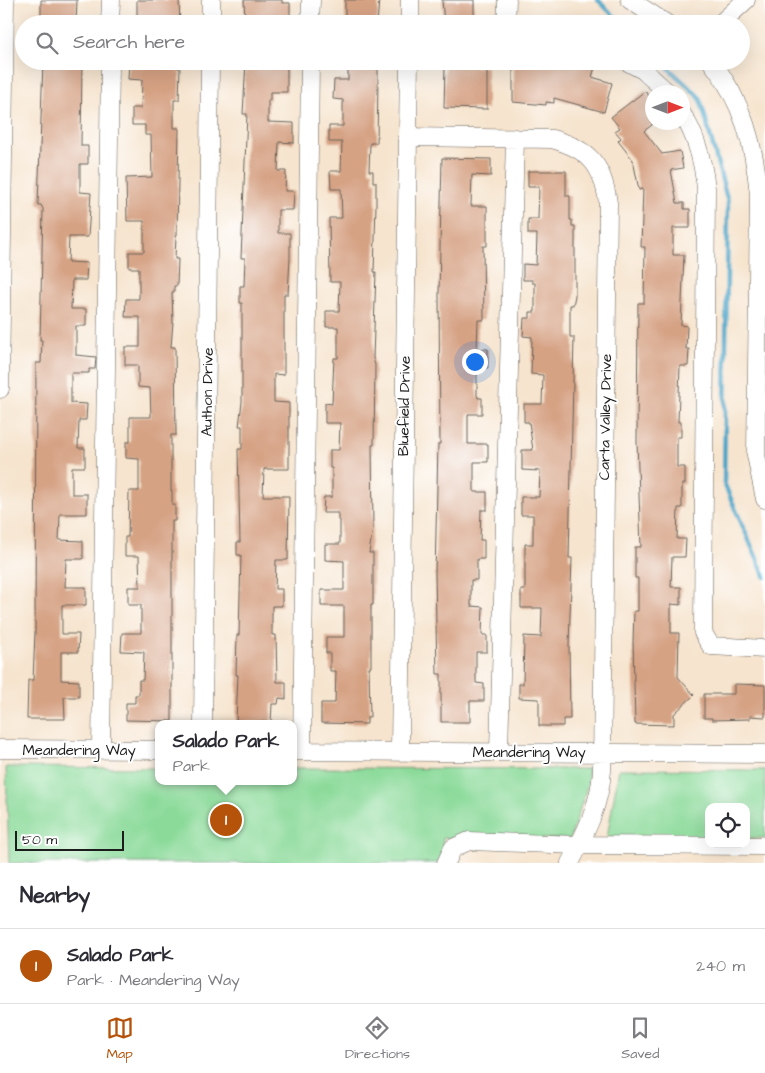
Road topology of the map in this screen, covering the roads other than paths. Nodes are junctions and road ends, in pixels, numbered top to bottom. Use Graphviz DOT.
graph roads {
  1 [pos="5,0"];
  2 [pos="111,0"];
  3 [pos="211,0"];
  4 [pos="311,0"];
  5 [pos="410,0"];
  6 [pos="507,0"];
  7 [pos="630,0"];
  8 [pos="746,0"];
  9 [pos="110,15"];
  10 [pos="210,15"];
  11 [pos="310,15"];
  12 [pos="410,15"];
  13 [pos="506,15"];
  14 [pos="653,15"];
  15 [pos="730,15"];
  16 [pos="110,70"];
  17 [pos="210,70"];
  18 [pos="310,70"];
  19 [pos="409,70"];
  20 [pos="643,70"];
  21 [pos="717,70"];
  22 [pos="659,85"];
  23 [pos="690,125"];
  24 [pos="407,137"];
  25 [pos="515,138"];
  26 [pos="0,390"];
  27 [pos="765,499"];
  28 [pos="765,649"];
  29 [pos="203,720"];
  30 [pos="0,749"];
  31 [pos="101,750"];
  32 [pos="155,750"];
  33 [pos="298,751"];
  34 [pos="400,752"];
  35 [pos="499,752"];
  36 [pos="602,753"];
  37 [pos="765,754"];
  38 [pos="579,845"];
  39 [pos="765,846"];
  40 [pos="446,863"];
  41 [pos="570,863"];
  1 -- 26 [label="street"];
  2 -- 9 [label="street"];
  3 -- 10 [label="street"];
  4 -- 11 [label="street"];
  5 -- 12 [label="street"];
  6 -- 13 [label="street"];
  7 -- 14 [label="street"];
  8 -- 15 [label="street"];
  16 -- 31 [label="street"];
  17 -- 29 [label="street, Authon Drive"];
  18 -- 33 [label="street"];
  19 -- 24 [label="street, Bluefield Drive"];
  20 -- 22 [label="street"];
  21 -- 27 [label="street"];
  23 -- 28 [label="street"];
  24 -- 25 [label="street, Carta Valley Drive"];
  24 -- 34 [label="street, Bluefield Drive"];
  25 -- 35 [label="street"];
  25 -- 36 [label="street, Carta Valley Drive"];
  30 -- 31 [label="street, Meandering Way"];
  31 -- 32 [label="street, Meandering Way"];
  33 -- 34 [label="street, Meandering Way"];
  34 -- 35 [label="street, Meandering Way"];
  35 -- 36 [label="street, Meandering Way"];
  36 -- 37 [label="street, Meandering Way"];
  36 -- 38 [label="street, Carta Valley Drive"];
  38 -- 39 [label="street"];
  38 -- 40 [label="street"];
  38 -- 41 [label="street, Carta Valley Drive"];
}
